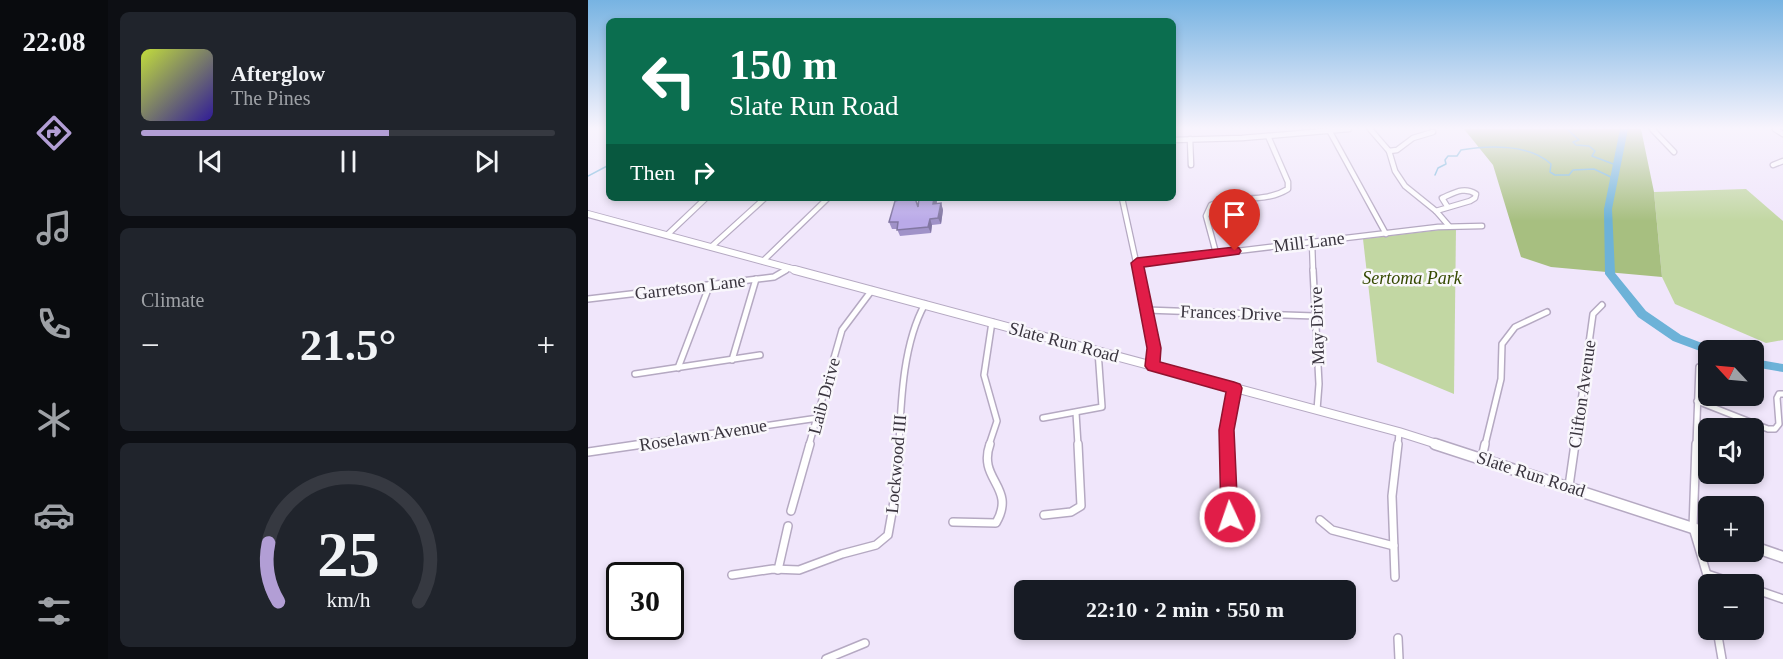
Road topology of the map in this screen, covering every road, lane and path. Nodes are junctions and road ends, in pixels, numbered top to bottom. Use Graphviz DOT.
graph roads {
  1 [pos="1191,160"];
  2 [pos="1278,160"];
  3 [pos="1345,160"];
  4 [pos="1392,160"];
  5 [pos="1783,161"];
  6 [pos="1191,165"];
  7 [pos="1773,165"];
  8 [pos="696,201"];
  9 [pos="703,201"];
  10 [pos="762,201"];
  11 [pos="825,201"];
  12 [pos="1123,201"];
  13 [pos="1447,206"];
  14 [pos="1436,210"];
  15 [pos="588,214"];
  16 [pos="689,214"];
  17 [pos="1449,226"];
  18 [pos="1482,226"];
  19 [pos="1386,234"];
  20 [pos="668,235"];
  21 [pos="1312,242"];
  22 [pos="711,247"];
  23 [pos="1216,253"];
  24 [pos="763,261"];
  25 [pos="1137,263"];
  26 [pos="789,268"];
  27 [pos="756,279"];
  28 [pos="710,284"];
  29 [pos="873,290"];
  30 [pos="588,299"];
  31 [pos="925,304"];
  32 [pos="1602,305"];
  33 [pos="1146,310"];
  34 [pos="1547,312"];
  35 [pos="1315,315"];
  36 [pos="992,322"];
  37 [pos="1098,351"];
  38 [pos="760,355"];
  39 [pos="732,360"];
  40 [pos="1153,366"];
  41 [pos="678,368"];
  42 [pos="635,374"];
  43 [pos="1698,384"];
  44 [pos="1234,388"];
  45 [pos="1783,394"];
  46 [pos="1697,401"];
  47 [pos="1317,410"];
  48 [pos="1076,413"];
  49 [pos="818,418"];
  50 [pos="1043,418"];
  51 [pos="1399,432"];
  52 [pos="588,452"];
  53 [pos="1482,458"];
  54 [pos="1569,486"];
  55 [pos="791,511"];
  56 [pos="1044,515"];
  57 [pos="1230,517"];
  58 [pos="1320,520"];
  59 [pos="953,522"];
  60 [pos="788,526"];
  61 [pos="1693,528"];
  62 [pos="1698,530"];
  63 [pos="1394,546"];
  64 [pos="1764,550"];
  65 [pos="1783,557"];
  66 [pos="778,570"];
  67 [pos="1707,574"];
  68 [pos="732,575"];
  69 [pos="1395,577"];
  70 [pos="1764,592"];
  71 [pos="1783,599"];
  72 [pos="1398,638"];
  73 [pos="1718,640"];
  74 [pos="865,643"];
  75 [pos="826,659"];
  76 [pos="1399,659"];
  77 [pos="1722,659"];
  1 -- 6 [label="street"];
  2 -- 23 [label="street"];
  3 -- 19 [label="street"];
  4 -- 14 [label="street"];
  5 -- 7 [label="street"];
  8 -- 16 [label="street"];
  9 -- 16 [label="street"];
  10 -- 22 [label="street"];
  11 -- 24 [label="street"];
  12 -- 25 [label="street"];
  13 -- 13 [label="street"];
  13 -- 14 [label="street"];
  14 -- 17 [label="street"];
  15 -- 20 [label="street, Slate Run Road"];
  16 -- 20 [label="street"];
  17 -- 18 [label="street, Mill Lane"];
  17 -- 19 [label="street, Mill Lane"];
  19 -- 21 [label="street, Mill Lane"];
  20 -- 22 [label="street, Slate Run Road"];
  21 -- 23 [label="street, Mill Lane"];
  21 -- 35 [label="street, May Drive"];
  22 -- 24 [label="street, Slate Run Road"];
  23 -- 25 [label="street, Mill Lane"];
  24 -- 26 [label="street, Slate Run Road"];
  25 -- 33 [label="street"];
  26 -- 27 [label="street, Garretson Lane"];
  26 -- 29 [label="street, Slate Run Road"];
  27 -- 28 [label="street, Garretson Lane"];
  27 -- 39 [label="street"];
  28 -- 30 [label="street, Garretson Lane"];
  28 -- 41 [label="street"];
  29 -- 31 [label="street, Slate Run Road"];
  29 -- 49 [label="street, Laib Drive"];
  31 -- 36 [label="street, Slate Run Road"];
  31 -- 66 [label="street, Lockwood III"];
  32 -- 54 [label="street, Clifton Avenue"];
  33 -- 35 [label="street, Frances Drive"];
  33 -- 40 [label="street"];
  34 -- 53 [label="street"];
  35 -- 47 [label="street, May Drive"];
  36 -- 37 [label="street, Slate Run Road"];
  36 -- 59 [label="street"];
  37 -- 40 [label="street, Slate Run Road"];
  37 -- 48 [label="street"];
  38 -- 39 [label="street"];
  39 -- 41 [label="street"];
  40 -- 44 [label="street, Slate Run Road"];
  41 -- 42 [label="street"];
  43 -- 46 [label="street"];
  44 -- 47 [label="street, Slate Run Road"];
  44 -- 57 [label="street"];
  45 -- 46 [label="street"];
  46 -- 61 [label="street"];
  47 -- 51 [label="street, Slate Run Road"];
  48 -- 50 [label="street"];
  48 -- 56 [label="street"];
  49 -- 52 [label="street, Roselawn Avenue"];
  49 -- 55 [label="street, Laib Drive"];
  51 -- 53 [label="street, Slate Run Road"];
  51 -- 63 [label="street"];
  53 -- 54 [label="street, Slate Run Road"];
  54 -- 61 [label="street, Slate Run Road"];
  58 -- 63 [label="street"];
  60 -- 66 [label="street"];
  61 -- 62 [label="street, Slate Run Road"];
  61 -- 67 [label="street"];
  63 -- 69 [label="street"];
  64 -- 65 [label="street"];
  66 -- 68 [label="street, Lockwood III"];
  70 -- 71 [label="street"];
  72 -- 76 [label="street"];
  73 -- 77 [label="street"];
  74 -- 75 [label="street"];
}
